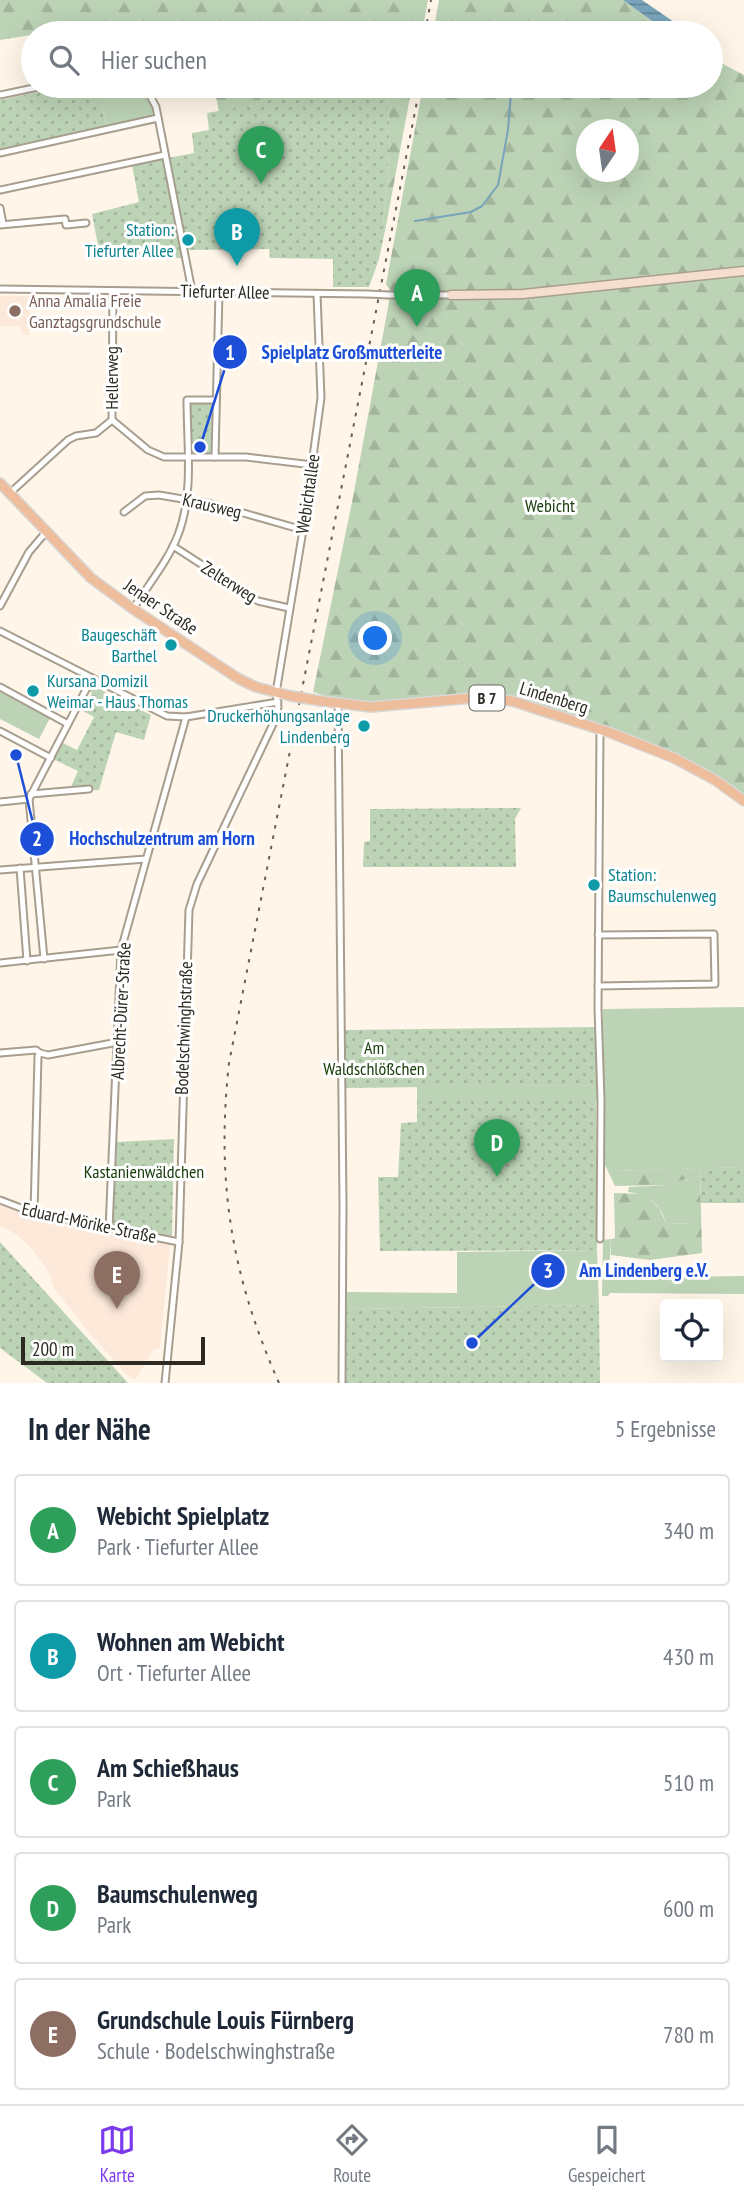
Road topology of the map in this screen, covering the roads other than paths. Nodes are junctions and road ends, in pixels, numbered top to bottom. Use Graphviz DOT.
graph roads {
  1 [pos="21,91"];
  2 [pos="0,95"];
  3 [pos="151,98"];
  4 [pos="158,118"];
  5 [pos="0,153"];
  6 [pos="165,155"];
  7 [pos="0,190"];
  8 [pos="0,208"];
  9 [pos="86,223"];
  10 [pos="2,225"];
  11 [pos="744,271"];
  12 [pos="0,289"];
  13 [pos="113,290"];
  14 [pos="192,291"];
  15 [pos="219,292"];
  16 [pos="317,294"];
  17 [pos="451,295"];
  18 [pos="216,400"];
  19 [pos="112,419"];
  20 [pos="187,457"];
  21 [pos="215,457"];
  22 [pos="313,465"];
  23 [pos="0,483"];
  24 [pos="10,494"];
  25 [pos="187,500"];
  26 [pos="124,512"];
  27 [pos="303,530"];
  28 [pos="47,531"];
  29 [pos="173,546"];
  30 [pos="0,606"];
  31 [pos="289,608"];
  32 [pos="133,609"];
  33 [pos="0,631"];
  34 [pos="92,678"];
  35 [pos="0,687"];
  36 [pos="277,697"];
  37 [pos="338,705"];
  38 [pos="186,717"];
  39 [pos="68,724"];
  40 [pos="600,729"];
  41 [pos="0,731"];
  42 [pos="51,758"];
  43 [pos="89,789"];
  44 [pos="30,797"];
  45 [pos="744,801"];
  46 [pos="0,802"];
  47 [pos="146,859"];
  48 [pos="36,867"];
  49 [pos="20,868"];
  50 [pos="0,870"];
  51 [pos="598,935"];
  52 [pos="121,950"];
  53 [pos="44,959"];
  54 [pos="27,961"];
  55 [pos="0,963"];
  56 [pos="598,986"];
  57 [pos="118,1042"];
  58 [pos="0,1053"];
  59 [pos="40,1054"];
  60 [pos="0,1199"];
  61 [pos="34,1213"];
  62 [pos="109,1229"];
  63 [pos="600,1239"];
  64 [pos="178,1242"];
  65 [pos="165,1383"];
  66 [pos="342,1383"];
  1 -- 2 [label="street"];
  3 -- 4 [label="street"];
  4 -- 5 [label="street"];
  4 -- 6 [label="street"];
  6 -- 7 [label="street"];
  6 -- 14 [label="street"];
  8 -- 10 [label="street"];
  9 -- 10 [label="street"];
  11 -- 17 [label="street"];
  12 -- 13 [label="street, Tiefurter Allee"];
  13 -- 14 [label="street, Tiefurter Allee"];
  13 -- 19 [label="street, Hellerweg"];
  14 -- 15 [label="street, Tiefurter Allee"];
  15 -- 16 [label="street, Tiefurter Allee"];
  15 -- 18 [label="street"];
  16 -- 17 [label="street, Tiefurter Allee, bridge"];
  16 -- 22 [label="street, Webichtallee"];
  18 -- 20 [label="street"];
  18 -- 21 [label="street"];
  19 -- 20 [label="street"];
  19 -- 24 [label="street, Hellerweg"];
  20 -- 21 [label="street"];
  20 -- 25 [label="street"];
  21 -- 22 [label="street"];
  22 -- 27 [label="street, Webichtallee"];
  23 -- 24 [label="main road, Jenaer Straße / B 7"];
  24 -- 28 [label="main road, Jenaer Straße / B 7"];
  25 -- 26 [label="street, Krausweg"];
  25 -- 27 [label="street, Krausweg"];
  25 -- 29 [label="street"];
  27 -- 31 [label="street, Webichtallee"];
  28 -- 30 [label="street"];
  28 -- 32 [label="main road, Jenaer Straße / B 7"];
  29 -- 31 [label="street, Zelterweg"];
  29 -- 32 [label="street"];
  31 -- 36 [label="street, Webichtallee"];
  32 -- 36 [label="main road, Jenaer Straße / B 7"];
  33 -- 34 [label="street"];
  34 -- 38 [label="street"];
  34 -- 39 [label="street"];
  35 -- 39 [label="street"];
  36 -- 37 [label="main road, Jenaer Straße / B 7, bridge"];
  36 -- 38 [label="street"];
  36 -- 64 [label="street, Bodelschwinghstraße"];
  37 -- 40 [label="main road, Lindenberg / B 7"];
  37 -- 66 [label="street"];
  38 -- 47 [label="street, Albrecht-Dürer-Straße"];
  39 -- 42 [label="street"];
  40 -- 45 [label="main road, Lindenberg / B 7"];
  40 -- 51 [label="street"];
  41 -- 42 [label="street"];
  42 -- 44 [label="street"];
  43 -- 44 [label="street"];
  44 -- 46 [label="street"];
  44 -- 48 [label="street"];
  47 -- 48 [label="street"];
  47 -- 52 [label="street, Albrecht-Dürer-Straße"];
  48 -- 49 [label="street"];
  48 -- 53 [label="street"];
  49 -- 50 [label="street"];
  49 -- 54 [label="street"];
  51 -- 56 [label="street"];
  51 -- 56 [label="street"];
  52 -- 53 [label="street"];
  52 -- 57 [label="street, Albrecht-Dürer-Straße"];
  53 -- 54 [label="street"];
  54 -- 55 [label="street"];
  56 -- 63 [label="street"];
  57 -- 59 [label="street"];
  57 -- 62 [label="street, Albrecht-Dürer-Straße"];
  58 -- 59 [label="street"];
  59 -- 61 [label="street"];
  60 -- 61 [label="street, Eduard-Mörike-Straße"];
  61 -- 62 [label="street, Eduard-Mörike-Straße"];
  62 -- 64 [label="street, Eduard-Mörike-Straße"];
  64 -- 65 [label="street, Bodelschwinghstraße"];
}
